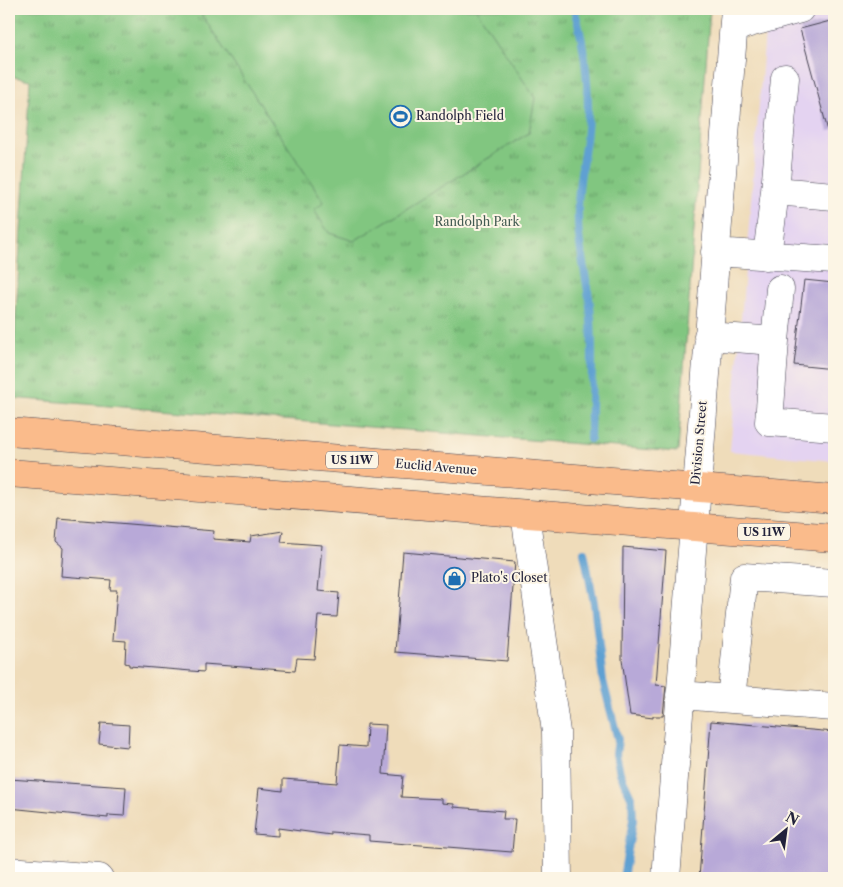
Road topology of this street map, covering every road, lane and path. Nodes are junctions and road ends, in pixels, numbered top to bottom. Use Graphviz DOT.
graph roads {
  1 [pos="800,9"];
  2 [pos="735,18"];
  3 [pos="785,78"];
  4 [pos="775,191"];
  5 [pos="834,196"];
  6 [pos="715,252"];
  7 [pos="767,256"];
  8 [pos="834,260"];
  9 [pos="780,289"];
  10 [pos="708,336"];
  11 [pos="776,341"];
  12 [pos="834,427"];
  13 [pos="9,432"];
  14 [pos="9,474"];
  15 [pos="696,487"];
  16 [pos="834,499"];
  17 [pos="525,514"];
  18 [pos="693,527"];
  19 [pos="834,538"];
  20 [pos="834,583"];
  21 [pos="680,695"];
  22 [pos="731,699"];
  23 [pos="834,706"];
  24 [pos="9,871"];
  25 [pos="99,878"];
  26 [pos="558,878"];
  27 [pos="666,878"];
  1 -- 2 [label="street"];
  2 -- 6 [label="street, Division Street"];
  3 -- 4 [label="street"];
  4 -- 5 [label="street"];
  4 -- 7 [label="street"];
  6 -- 7 [label="street"];
  6 -- 10 [label="street, Division Street"];
  7 -- 8 [label="street"];
  9 -- 11 [label="street"];
  10 -- 11 [label="street"];
  10 -- 15 [label="street, Division Street"];
  11 -- 12 [label="street"];
  13 -- 15 [label="main road, Euclid Avenue / US 11W"];
  14 -- 17 [label="main road, US 11W"];
  15 -- 16 [label="main road, Euclid Avenue / US 11W"];
  15 -- 18 [label="street, Division Street"];
  17 -- 18 [label="main road, US 11W"];
  17 -- 26 [label="street"];
  18 -- 19 [label="main road, US 11W"];
  18 -- 21 [label="street, Division Street"];
  20 -- 22 [label="street"];
  21 -- 22 [label="street"];
  21 -- 27 [label="street, Division Street"];
  22 -- 23 [label="street"];
  24 -- 25 [label="street"];
}
